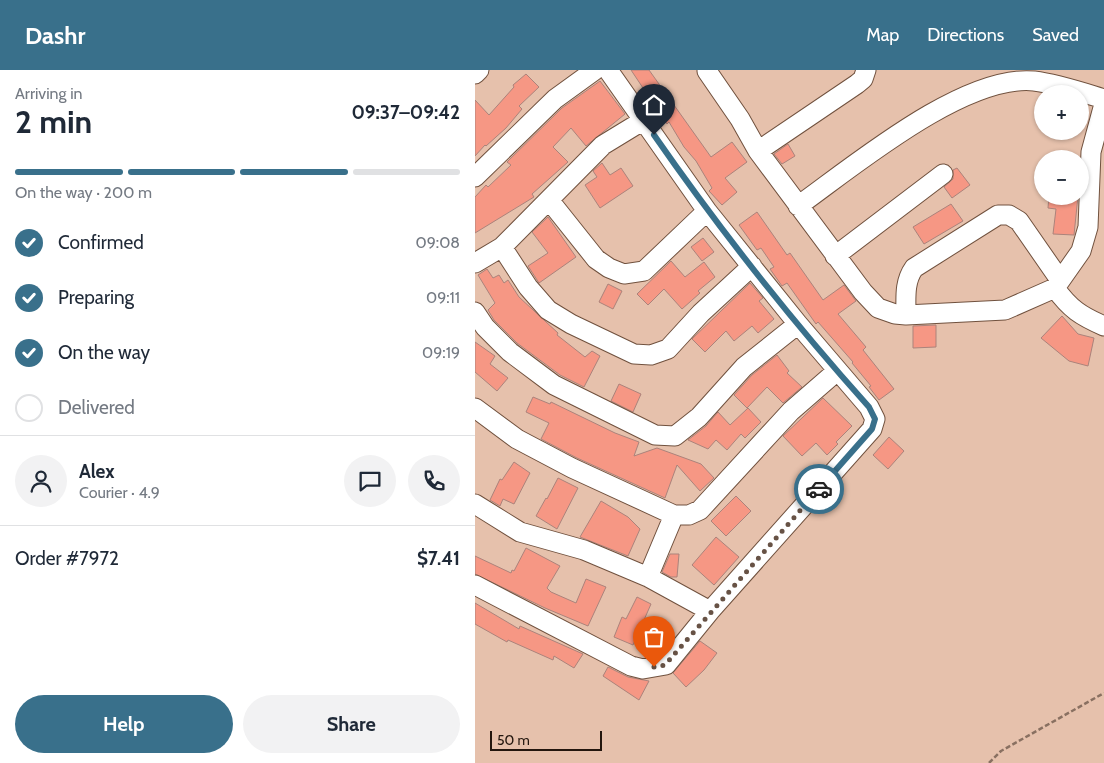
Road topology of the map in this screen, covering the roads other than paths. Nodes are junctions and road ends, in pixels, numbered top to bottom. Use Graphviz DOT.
graph roads {
  1 [pos="479,70"];
  2 [pos="595,70"];
  3 [pos="608,70"];
  4 [pos="866,70"];
  5 [pos="707,71"];
  6 [pos="475,74"];
  7 [pos="1104,99"];
  8 [pos="1104,104"];
  9 [pos="643,120"];
  10 [pos="758,151"];
  11 [pos="943,174"];
  12 [pos="475,177"];
  13 [pos="549,200"];
  14 [pos="798,206"];
  15 [pos="707,211"];
  16 [pos="502,248"];
  17 [pos="835,256"];
  18 [pos="475,263"];
  19 [pos="752,266"];
  20 [pos="1058,284"];
  21 [pos="475,312"];
  22 [pos="907,314"];
  23 [pos="798,324"];
  24 [pos="1104,326"];
  25 [pos="837,371"];
  26 [pos="475,408"];
  27 [pos="475,504"];
  28 [pos="674,516"];
  29 [pos="647,578"];
  30 [pos="475,585"];
  31 [pos="710,611"];
  1 -- 6 [label="street"];
  2 -- 12 [label="street"];
  3 -- 9 [label="street"];
  4 -- 10 [label="street"];
  5 -- 10 [label="street"];
  7 -- 14 [label="street"];
  8 -- 20 [label="street"];
  9 -- 13 [label="street"];
  9 -- 15 [label="street"];
  10 -- 14 [label="street"];
  11 -- 17 [label="street"];
  13 -- 15 [label="street"];
  13 -- 16 [label="street"];
  14 -- 17 [label="street"];
  15 -- 19 [label="street"];
  16 -- 18 [label="street"];
  16 -- 19 [label="street"];
  17 -- 22 [label="street"];
  19 -- 23 [label="street"];
  20 -- 22 [label="street"];
  20 -- 22 [label="street"];
  20 -- 24 [label="street"];
  21 -- 23 [label="street"];
  23 -- 25 [label="street"];
  25 -- 28 [label="street"];
  25 -- 31 [label="street"];
  26 -- 28 [label="street"];
  27 -- 29 [label="street"];
  28 -- 29 [label="street"];
  29 -- 31 [label="street"];
  30 -- 31 [label="street"];
}
